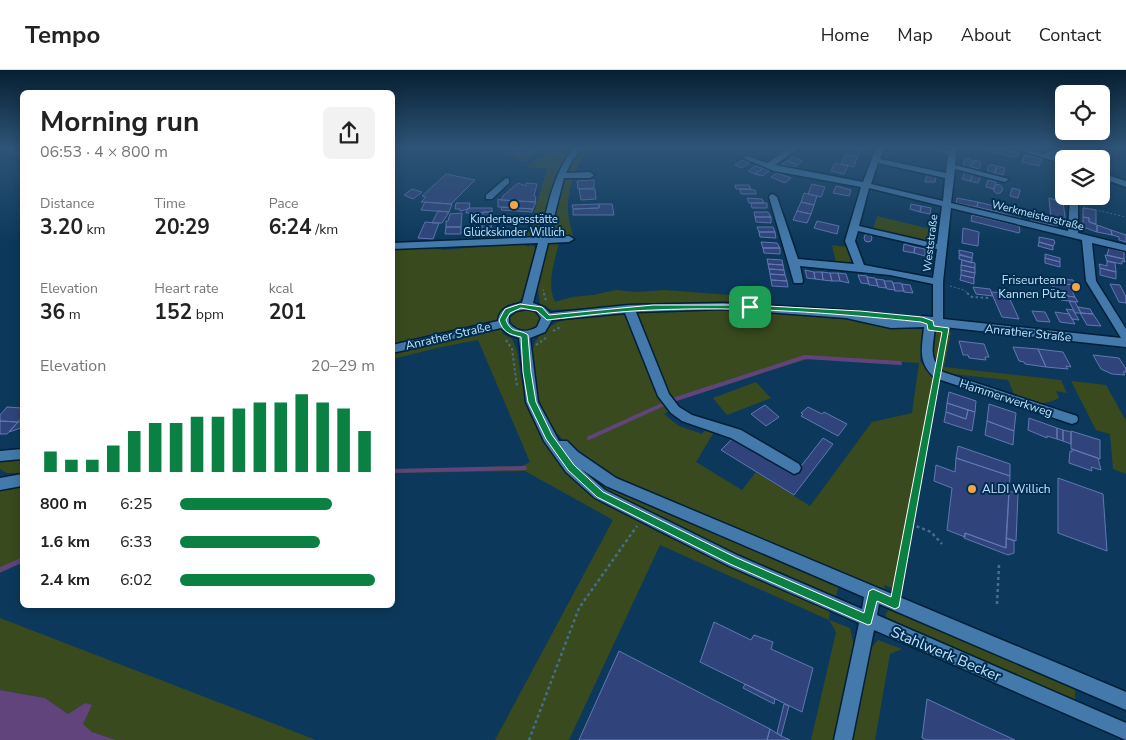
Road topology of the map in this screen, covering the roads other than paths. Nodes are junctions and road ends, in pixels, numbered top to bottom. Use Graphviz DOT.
graph roads {
  1 [pos="559,179"];
  2 [pos="839,179"];
  3 [pos="868,179"];
  4 [pos="950,179"];
  5 [pos="1113,179"];
  6 [pos="506,181"];
  7 [pos="1126,184"];
  8 [pos="866,185"];
  9 [pos="489,197"];
  10 [pos="773,197"];
  11 [pos="947,205"];
  12 [pos="1074,205"];
  13 [pos="853,227"];
  14 [pos="1073,235"];
  15 [pos="570,239"];
  16 [pos="1087,239"];
  17 [pos="544,240"];
  18 [pos="395,246"];
  19 [pos="942,248"];
  20 [pos="1126,248"];
  21 [pos="794,262"];
  22 [pos="860,268"];
  23 [pos="798,280"];
  24 [pos="938,282"];
  25 [pos="527,306"];
  26 [pos="628,309"];
  27 [pos="547,317"];
  28 [pos="938,323"];
  29 [pos="503,324"];
  30 [pos="1126,338"];
  31 [pos="525,340"];
  32 [pos="1126,343"];
  33 [pos="395,348"];
  34 [pos="1072,419"];
  35 [pos="545,430"];
  36 [pos="20,454"];
  37 [pos="0,456"];
  38 [pos="794,468"];
  39 [pos="20,480"];
  40 [pos="0,484"];
  41 [pos="873,594"];
  42 [pos="868,620"];
  43 [pos="1126,702"];
  44 [pos="1126,732"];
  45 [pos="843,740"];
  1 -- 17 [label="street"];
  2 -- 8 [label="street, Werkmeisterstraße"];
  3 -- 8 [label="street"];
  4 -- 11 [label="street, Weststraße"];
  5 -- 7 [label="street"];
  6 -- 9 [label="street"];
  8 -- 11 [label="street, Werkmeisterstraße"];
  8 -- 13 [label="street"];
  10 -- 21 [label="street"];
  11 -- 14 [label="street, Werkmeisterstraße"];
  11 -- 19 [label="street, Weststraße"];
  12 -- 14 [label="street"];
  13 -- 19 [label="street"];
  13 -- 22 [label="street"];
  14 -- 16 [label="street, Werkmeisterstraße"];
  15 -- 17 [label="street"];
  16 -- 20 [label="street, Werkmeisterstraße"];
  16 -- 30 [label="street"];
  17 -- 18 [label="street"];
  17 -- 25 [label="street"];
  19 -- 24 [label="street, Weststraße"];
  21 -- 22 [label="street"];
  21 -- 23 [label="street"];
  22 -- 24 [label="street"];
  24 -- 28 [label="street, Weststraße"];
  25 -- 27 [label="street"];
  25 -- 29 [label="street, Anrather Straße"];
  26 -- 27 [label="street, Anrather Straße"];
  26 -- 28 [label="street, Anrather Straße"];
  26 -- 38 [label="street"];
  27 -- 31 [label="street"];
  28 -- 32 [label="street, Anrather Straße"];
  28 -- 34 [label="street, Hammerwerkweg"];
  29 -- 31 [label="street, Anrather Straße"];
  29 -- 33 [label="street, Anrather Straße"];
  31 -- 35 [label="street, Stahlwerk Becker"];
  35 -- 41 [label="street, Stahlwerk Becker"];
  35 -- 42 [label="street, Stahlwerk Becker"];
  36 -- 37 [label="street"];
  39 -- 40 [label="street"];
  41 -- 42 [label="street"];
  41 -- 43 [label="street, Stahlwerk Becker"];
  42 -- 44 [label="street, Stahlwerk Becker"];
  42 -- 45 [label="street"];
}
